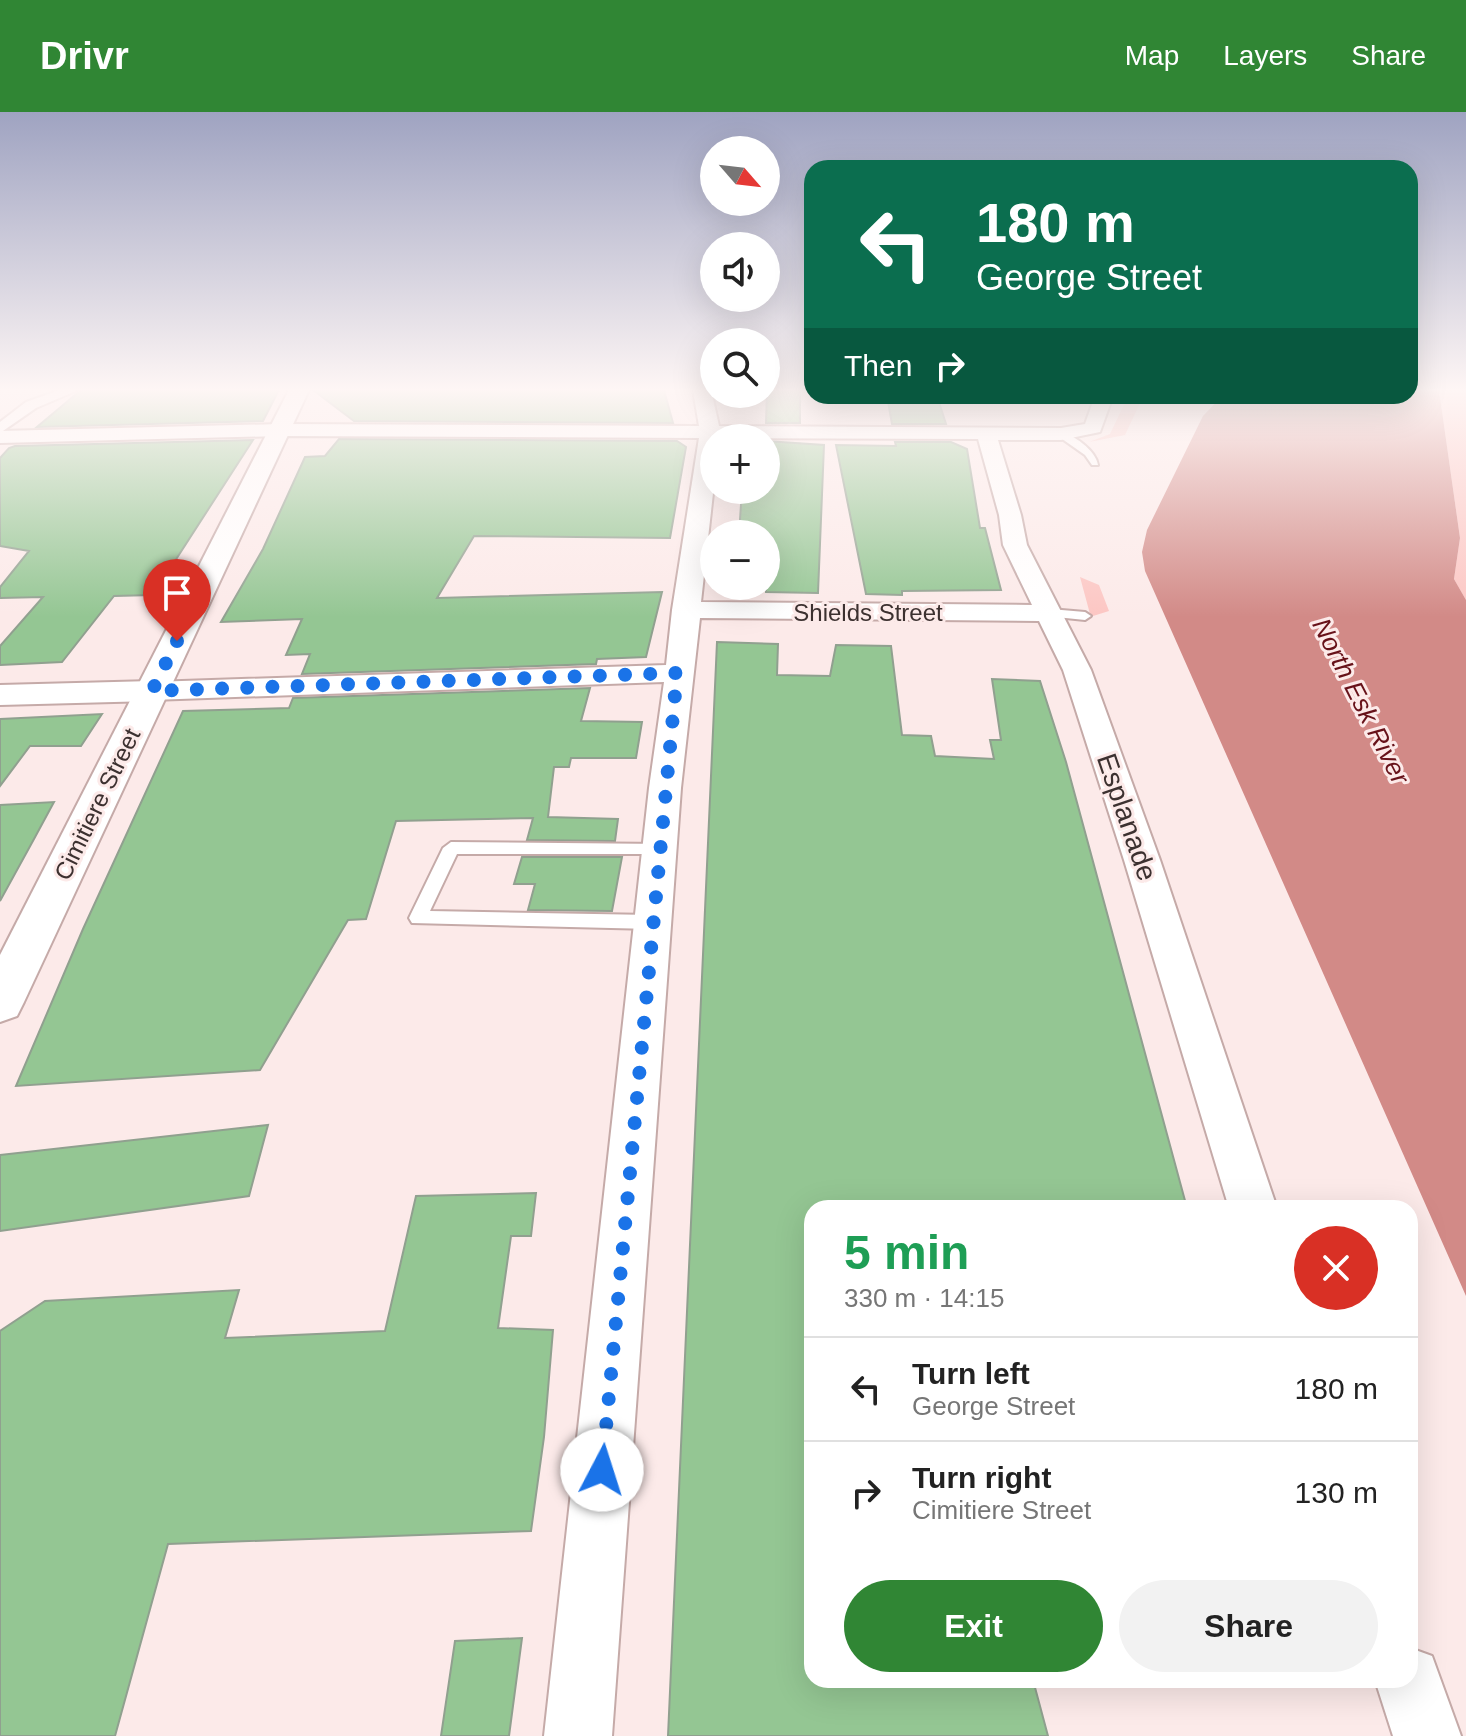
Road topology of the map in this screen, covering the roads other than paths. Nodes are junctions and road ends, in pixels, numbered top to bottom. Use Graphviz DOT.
graph roads {
  1 [pos="263,466"];
  2 [pos="996,466"];
  3 [pos="700,503"];
  4 [pos="685,610"];
  5 [pos="1050,613"];
  6 [pos="1085,616"];
  7 [pos="677,673"];
  8 [pos="152,691"];
  9 [pos="0,695"];
  10 [pos="659,848"];
  11 [pos="652,922"];
  12 [pos="0,1002"];
  13 [pos="1250,1200"];
  14 [pos="1411,1688"];
  15 [pos="578,1736"];
  16 [pos="1427,1736"];
  1 -- 8 [label="main road, Cimitiere Street"];
  2 -- 5 [label="street, Esplanade"];
  3 -- 4 [label="street"];
  4 -- 5 [label="street, Shields Street"];
  4 -- 7 [label="street"];
  5 -- 6 [label="lane"];
  5 -- 13 [label="street, Esplanade"];
  7 -- 8 [label="street"];
  7 -- 10 [label="street"];
  8 -- 9 [label="main road"];
  8 -- 12 [label="main road, Cimitiere Street"];
  10 -- 11 [label="street"];
  10 -- 11 [label="lane"];
  11 -- 15 [label="street"];
  14 -- 16 [label="street"];
}
